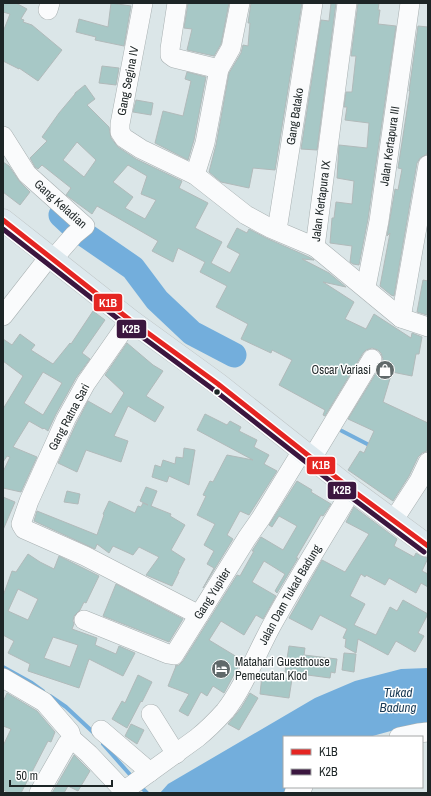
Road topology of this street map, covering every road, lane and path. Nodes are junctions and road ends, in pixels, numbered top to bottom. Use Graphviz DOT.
graph roads {
  1 [pos="143,3"];
  2 [pos="177,3"];
  3 [pos="240,3"];
  4 [pos="313,3"];
  5 [pos="347,3"];
  6 [pos="410,3"];
  7 [pos="219,69"];
  8 [pos="6,141"];
  9 [pos="141,149"];
  10 [pos="428,165"];
  11 [pos="195,175"];
  12 [pos="3,220"];
  13 [pos="277,230"];
  14 [pos="315,247"];
  15 [pos="51,258"];
  16 [pos="366,288"];
  17 [pos="3,316"];
  18 [pos="401,318"];
  19 [pos="130,320"];
  20 [pos="428,327"];
  21 [pos="372,358"];
  22 [pos="307,455"];
  23 [pos="425,469"];
  24 [pos="352,490"];
  25 [pos="393,521"];
  26 [pos="428,546"];
  27 [pos="199,615"];
  28 [pos="84,620"];
  29 [pos="3,678"];
  30 [pos="151,714"];
  31 [pos="101,730"];
  32 [pos="428,732"];
  33 [pos="404,736"];
  34 [pos="72,739"];
  35 [pos="176,754"];
  36 [pos="135,783"];
  37 [pos="39,793"];
  1 -- 9 [label="street, Gang Segina IV"];
  2 -- 7 [label="street"];
  3 -- 7 [label="street"];
  4 -- 13 [label="street, Gang Batako"];
  5 -- 14 [label="street, Jalan Kertapura IX"];
  6 -- 16 [label="street, Jalan Kertapura III"];
  7 -- 11 [label="street"];
  8 -- 15 [label="street, Gang Keladian"];
  9 -- 11 [label="street, Jalan Kertapura IX"];
  10 -- 18 [label="street"];
  11 -- 13 [label="street, Jalan Kertapura IX"];
  12 -- 15 [label="highway"];
  13 -- 14 [label="street, Jalan Kertapura IX"];
  14 -- 16 [label="street"];
  15 -- 17 [label="street, Gang Keladian"];
  15 -- 19 [label="highway"];
  16 -- 18 [label="street"];
  18 -- 20 [label="street"];
  19 -- 22 [label="highway"];
  19 -- 27 [label="street, Gang Ratna Sari"];
  21 -- 22 [label="street, Gang Yupiter"];
  22 -- 24 [label="highway"];
  22 -- 27 [label="street, Gang Yupiter"];
  23 -- 25 [label="street"];
  24 -- 25 [label="highway"];
  24 -- 35 [label="street, Jalan Dam Tukad Badung"];
  25 -- 26 [label="highway"];
  27 -- 28 [label="street, Gang Yupiter"];
  29 -- 34 [label="street"];
  30 -- 35 [label="street"];
  31 -- 36 [label="street"];
  32 -- 33 [label="street"];
  34 -- 36 [label="street"];
  34 -- 37 [label="street"];
  35 -- 36 [label="street, Jalan Dam Tukad Badung"];
}
